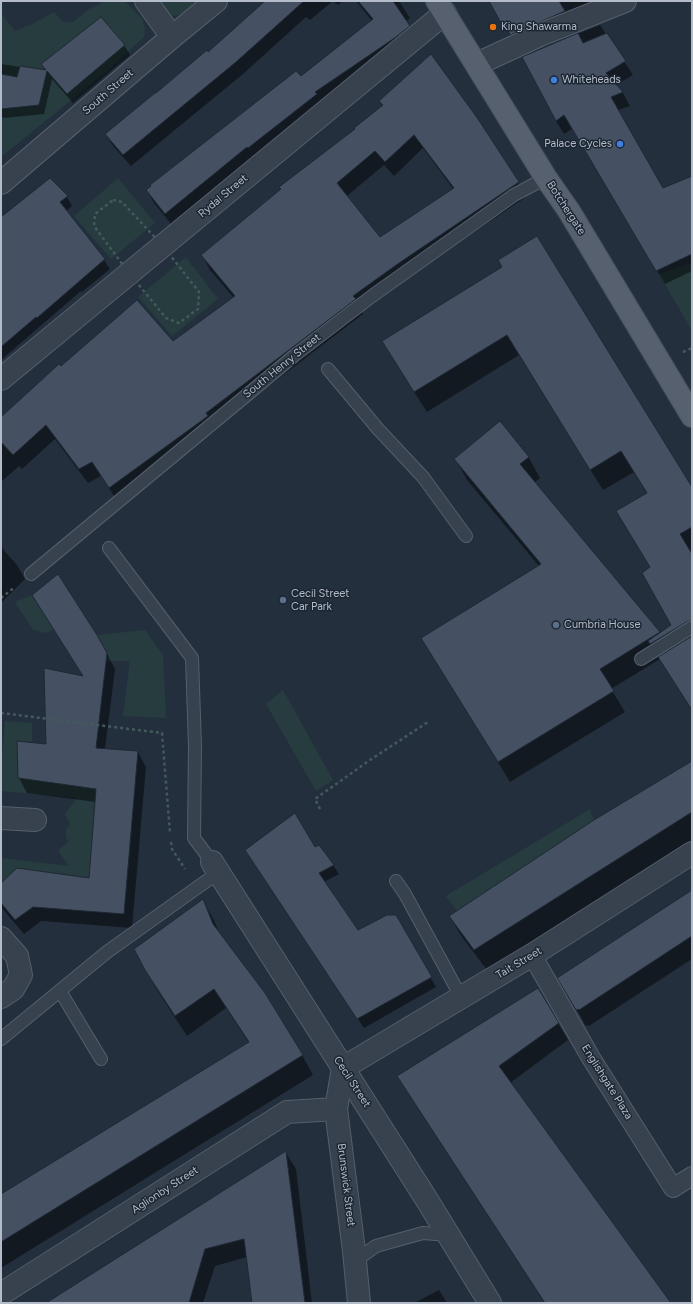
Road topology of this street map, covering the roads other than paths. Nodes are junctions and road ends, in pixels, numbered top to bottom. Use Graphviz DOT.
graph roads {
  1 [pos="146,1"];
  2 [pos="216,1"];
  3 [pos="625,1"];
  4 [pos="441,7"];
  5 [pos="172,37"];
  6 [pos="477,64"];
  7 [pos="546,178"];
  8 [pos="1,183"];
  9 [pos="328,369"];
  10 [pos="1,379"];
  11 [pos="692,416"];
  12 [pos="466,536"];
  13 [pos="109,548"];
  14 [pos="31,574"];
  15 [pos="692,627"];
  16 [pos="642,659"];
  17 [pos="1,818"];
  18 [pos="34,820"];
  19 [pos="692,853"];
  20 [pos="216,867"];
  21 [pos="396,881"];
  22 [pos="1,938"];
  23 [pos="532,955"];
  24 [pos="60,991"];
  25 [pos="461,997"];
  26 [pos="1,998"];
  27 [pos="1,1039"];
  28 [pos="101,1059"];
  29 [pos="342,1068"];
  30 [pos="336,1109"];
  31 [pos="692,1176"];
  32 [pos="449,1235"];
  33 [pos="355,1261"];
  34 [pos="5,1296"];
  35 [pos="359,1303"];
  36 [pos="490,1303"];
  1 -- 5 [label="street"];
  2 -- 5 [label="street, South Street"];
  3 -- 6 [label="street"];
  4 -- 6 [label="main road, Botchergate"];
  4 -- 10 [label="street, Rydal Street"];
  5 -- 8 [label="street, South Street"];
  6 -- 7 [label="main road, Botchergate"];
  7 -- 11 [label="main road, Botchergate"];
  7 -- 14 [label="lane, South Henry Street"];
  9 -- 12 [label="lane"];
  13 -- 20 [label="lane"];
  15 -- 16 [label="lane"];
  17 -- 18 [label="street"];
  19 -- 23 [label="street, Tait Street"];
  20 -- 24 [label="lane"];
  20 -- 29 [label="street, Cecil Street"];
  21 -- 25 [label="lane"];
  22 -- 26 [label="street"];
  23 -- 25 [label="street, Tait Street"];
  23 -- 31 [label="street, Englishgate Plaza"];
  24 -- 27 [label="lane"];
  24 -- 28 [label="lane"];
  25 -- 29 [label="street, Tait Street"];
  29 -- 30 [label="street, Brunswick Street"];
  29 -- 32 [label="street, Cecil Street"];
  30 -- 33 [label="street, Brunswick Street"];
  30 -- 34 [label="street, Aglionby Street"];
  32 -- 33 [label="lane"];
  32 -- 36 [label="street, Cecil Street"];
  33 -- 35 [label="street, Brunswick Street"];
}
